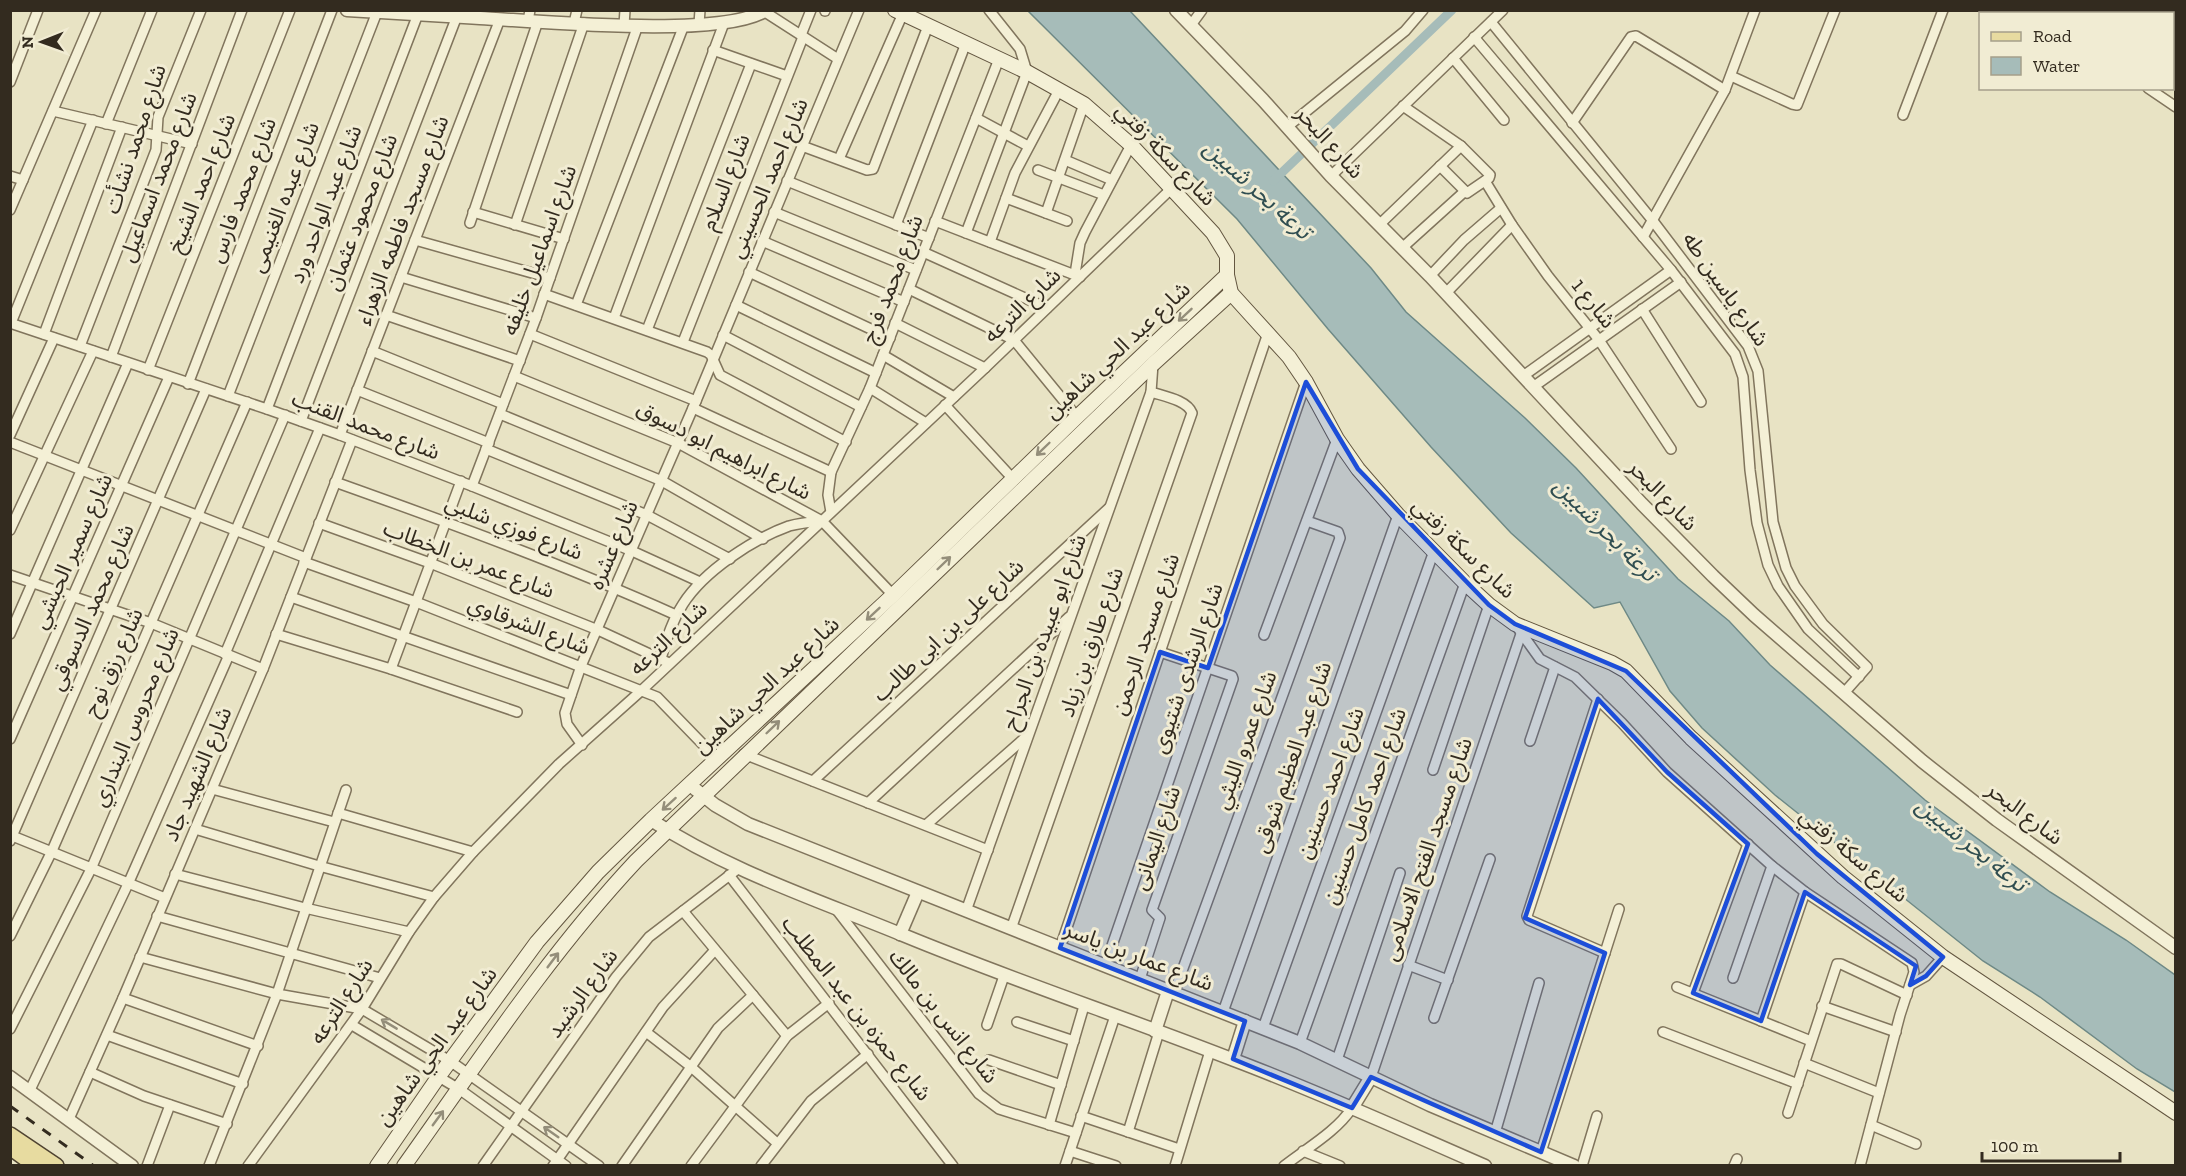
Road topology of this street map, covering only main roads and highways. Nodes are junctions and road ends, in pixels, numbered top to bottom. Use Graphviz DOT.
graph roads {
  1 [pos="900,12"];
  2 [pos="1227,275"];
  3 [pos="1231,293"];
  4 [pos="2175,1113"];
  5 [pos="10,1135"];
  6 [pos="10,1147"];
  7 [pos="36,1166"];
  8 [pos="56,1166"];
  9 [pos="377,1166"];
  10 [pos="404,1166"];
  1 -- 2 [label="main road, شارع سكة زفتي"];
  2 -- 3 [label="main road, شارع سكة زفتي"];
  2 -- 9 [label="main road, شارع عبد الحي شاهين, one-way"];
  3 -- 4 [label="main road, شارع سكة زفتي"];
  10 -- 3 [label="main road, شارع عبد الحي شاهين, one-way"];
  5 -- 8 [label="main road"];
  6 -- 7 [label="main road"];
}
